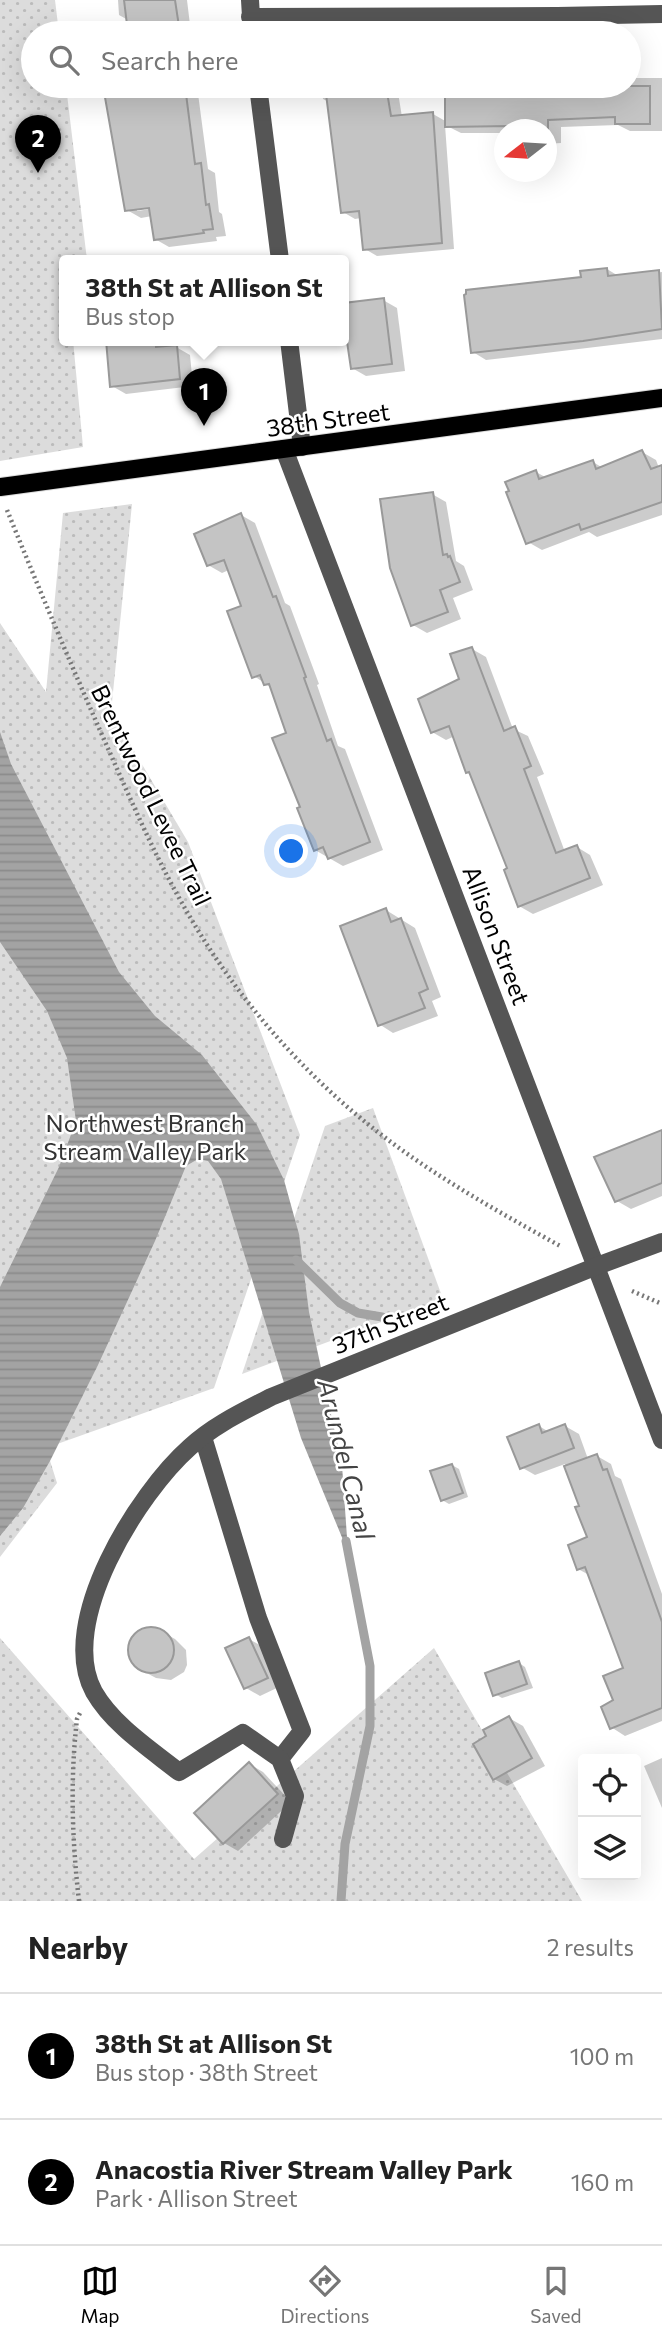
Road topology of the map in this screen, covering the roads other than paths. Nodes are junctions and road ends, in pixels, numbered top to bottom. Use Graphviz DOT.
graph roads {
  1 [pos="662,14"];
  2 [pos="251,17"];
  3 [pos="259,98"];
  4 [pos="278,255"];
  5 [pos="290,346"];
  6 [pos="662,398"];
  7 [pos="302,447"];
  8 [pos="284,449"];
  9 [pos="0,487"];
  10 [pos="662,1242"];
  11 [pos="597,1266"];
  12 [pos="203,1437"];
  13 [pos="662,1440"];
  14 [pos="280,1759"];
  15 [pos="283,1839"];
  1 -- 2 [label="street"];
  3 -- 4 [label="street"];
  5 -- 7 [label="street"];
  6 -- 7 [label="main road, 38th Street"];
  7 -- 8 [label="main road, 38th Street"];
  8 -- 9 [label="main road, 38th Street"];
  8 -- 11 [label="street, Allison Street"];
  10 -- 11 [label="street, 37th Street"];
  11 -- 12 [label="street, 37th Street"];
  11 -- 13 [label="street, Allison Street"];
  12 -- 14 [label="street"];
  12 -- 14 [label="street, 37th Street"];
  14 -- 15 [label="street"];
}
